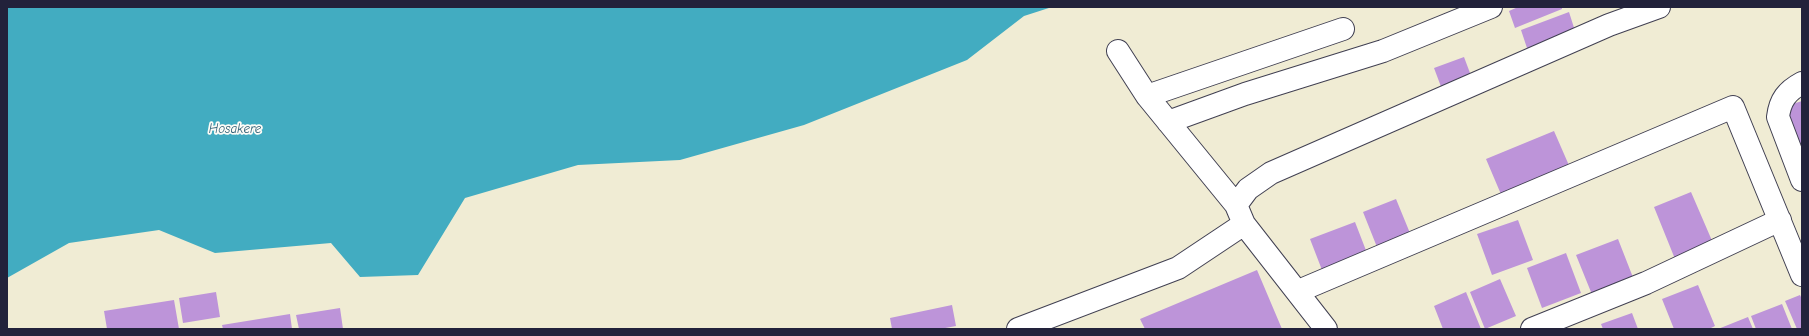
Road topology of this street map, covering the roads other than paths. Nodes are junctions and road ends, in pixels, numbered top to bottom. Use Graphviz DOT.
graph roads {
  1 [pos="1490,7"];
  2 [pos="1659,7"];
  3 [pos="1343,29"];
  4 [pos="1118,51"];
  5 [pos="1802,83"];
  6 [pos="1147,96"];
  7 [pos="1168,122"];
  8 [pos="1802,180"];
  9 [pos="1240,214"];
  10 [pos="1780,220"];
  11 [pos="1802,275"];
  12 [pos="1295,289"];
  13 [pos="1018,329"];
  14 [pos="1326,329"];
  15 [pos="1532,329"];
  1 -- 7 [label="street"];
  2 -- 9 [label="street"];
  3 -- 6 [label="street"];
  4 -- 6 [label="street"];
  5 -- 8 [label="street"];
  6 -- 7 [label="street"];
  7 -- 9 [label="street"];
  9 -- 12 [label="street"];
  9 -- 13 [label="street"];
  10 -- 11 [label="street"];
  10 -- 12 [label="street"];
  10 -- 15 [label="street"];
  12 -- 14 [label="street"];
}
